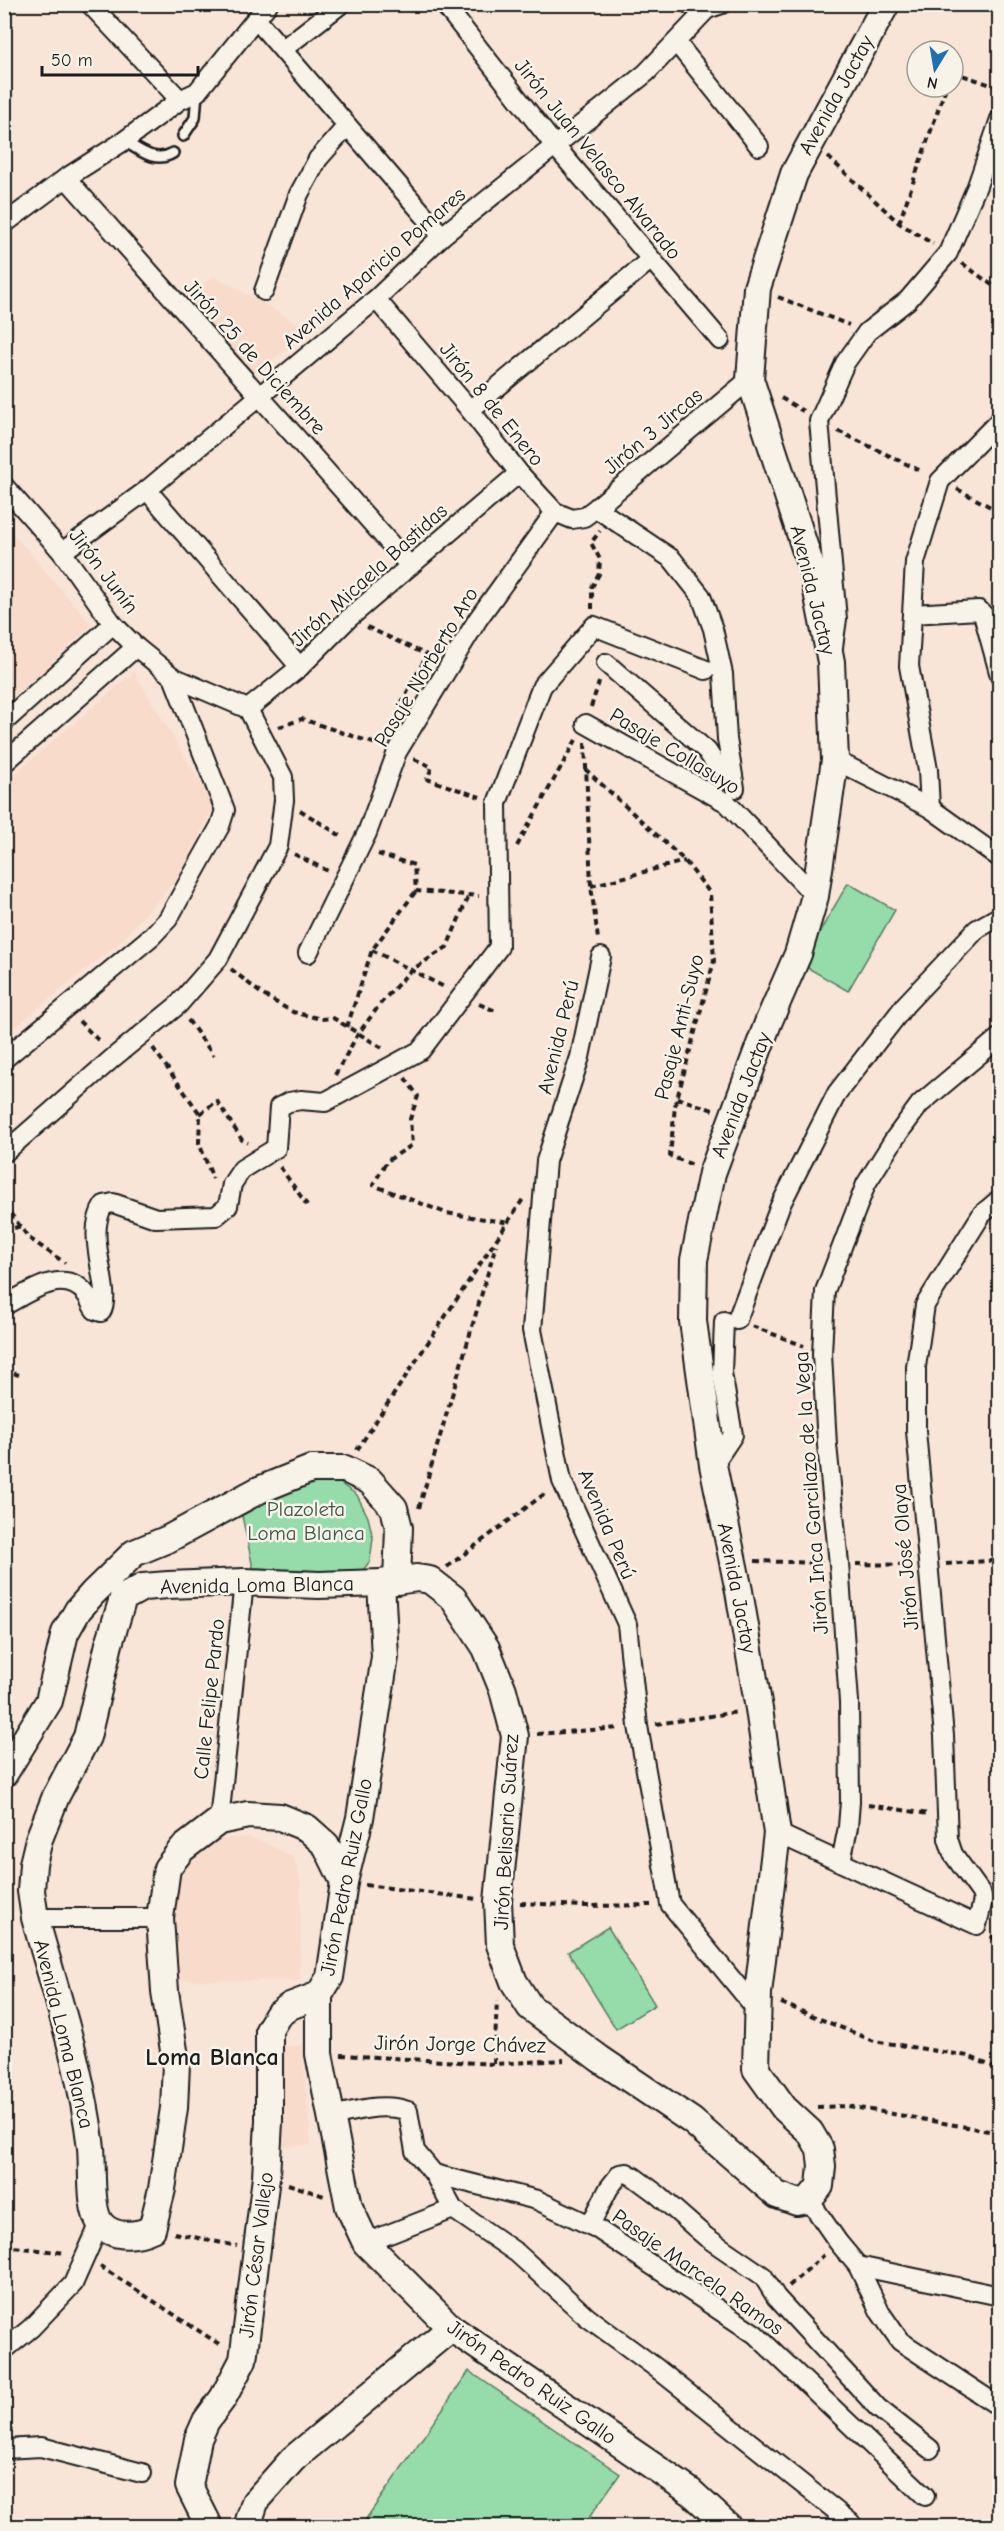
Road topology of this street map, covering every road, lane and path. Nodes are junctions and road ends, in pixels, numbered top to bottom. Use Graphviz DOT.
graph roads {
  1 [pos="90,4"];
  2 [pos="268,4"];
  3 [pos="341,4"];
  4 [pos="444,4"];
  5 [pos="689,4"];
  6 [pos="886,4"];
  7 [pos="718,6"];
  8 [pos="256,19"];
  9 [pos="676,42"];
  10 [pos="283,49"];
  11 [pos="965,76"];
  12 [pos="999,88"];
  13 [pos="188,96"];
  14 [pos="942,99"];
  15 [pos="999,119"];
  16 [pos="347,126"];
  17 [pos="183,136"];
  18 [pos="124,141"];
  19 [pos="811,141"];
  20 [pos="555,146"];
  21 [pos="759,146"];
  22 [pos="173,153"];
  23 [pos="66,178"];
  24 [pos="4,224"];
  25 [pos="442,236"];
  26 [pos="650,260"];
  27 [pos="757,288"];
  28 [pos="264,291"];
  29 [pos="376,299"];
  30 [pos="867,332"];
  31 [pos="720,340"];
  32 [pos="750,379"];
  33 [pos="260,396"];
  34 [pos="780,397"];
  35 [pos="470,410"];
  36 [pos="999,420"];
  37 [pos="819,421"];
  38 [pos="519,473"];
  39 [pos="940,481"];
  40 [pos="4,486"];
  41 [pos="147,490"];
  42 [pos="555,512"];
  43 [pos="999,512"];
  44 [pos="590,513"];
  45 [pos="62,552"];
  46 [pos="410,566"];
  47 [pos="912,614"];
  48 [pos="348,618"];
  49 [pos="113,624"];
  50 [pos="136,646"];
  51 [pos="831,662"];
  52 [pos="606,663"];
  53 [pos="300,666"];
  54 [pos="706,670"];
  55 [pos="999,676"];
  56 [pos="173,677"];
  57 [pos="401,706"];
  58 [pos="248,709"];
  59 [pos="4,722"];
  60 [pos="586,724"];
  61 [pos="386,736"];
  62 [pos="380,746"];
  63 [pos="835,760"];
  64 [pos="4,763"];
  65 [pos="718,768"];
  66 [pos="585,769"];
  67 [pos="735,788"];
  68 [pos="284,800"];
  69 [pos="930,808"];
  70 [pos="278,846"];
  71 [pos="360,848"];
  72 [pos="515,849"];
  73 [pos="999,858"];
  74 [pos="685,861"];
  75 [pos="345,879"];
  76 [pos="591,886"];
  77 [pos="416,891"];
  78 [pos="469,894"];
  79 [pos="815,896"];
  80 [pos="498,898"];
  81 [pos="999,916"];
  82 [pos="372,950"];
  83 [pos="308,953"];
  84 [pos="601,957"];
  85 [pos="218,959"];
  86 [pos="410,971"];
  87 [pos="462,996"];
  88 [pos="178,1005"];
  89 [pos="66,1007"];
  90 [pos="498,1012"];
  91 [pos="347,1027"];
  92 [pos="143,1034"];
  93 [pos="358,1034"];
  94 [pos="999,1037"];
  95 [pos="214,1056"];
  96 [pos="114,1057"];
  97 [pos="4,1059"];
  98 [pos="402,1059"];
  99 [pos="330,1083"];
  100 [pos="677,1098"];
  101 [pos="732,1116"];
  102 [pos="4,1153"];
  103 [pos="712,1173"];
  104 [pos="528,1192"];
  105 [pos="999,1199"];
  106 [pos="4,1205"];
  107 [pos="224,1211"];
  108 [pos="510,1223"];
  109 [pos="21,1226"];
  110 [pos="4,1231"];
  111 [pos="497,1241"];
  112 [pos="68,1265"];
  113 [pos="4,1306"];
  114 [pos="731,1320"];
  115 [pos="822,1354"];
  116 [pos="4,1370"];
  117 [pos="20,1375"];
  118 [pos="713,1465"];
  119 [pos="345,1468"];
  120 [pos="562,1481"];
  121 [pos="417,1513"];
  122 [pos="999,1560"];
  123 [pos="929,1565"];
  124 [pos="430,1580"];
  125 [pos="244,1582"];
  126 [pos="389,1582"];
  127 [pos="759,1709"];
  128 [pos="638,1726"];
  129 [pos="515,1736"];
  130 [pos="4,1774"];
  131 [pos="850,1802"];
  132 [pos="947,1817"];
  133 [pos="219,1821"];
  134 [pos="777,1833"];
  135 [pos="841,1862"];
  136 [pos="344,1882"];
  137 [pos="35,1918"];
  138 [pos="160,1918"];
  139 [pos="498,1992"];
  140 [pos="319,1995"];
  141 [pos="757,2001"];
  142 [pos="319,2054"];
  143 [pos="564,2060"];
  144 [pos="494,2064"];
  145 [pos="999,2070"];
  146 [pos="784,2108"];
  147 [pos="331,2116"];
  148 [pos="999,2133"];
  149 [pos="434,2174"];
  150 [pos="266,2176"];
  151 [pos="809,2200"];
  152 [pos="349,2207"];
  153 [pos="453,2209"];
  154 [pos="100,2223"];
  155 [pos="590,2225"];
  156 [pos="152,2229"];
  157 [pos="366,2243"];
  158 [pos="4,2246"];
  159 [pos="258,2250"];
  160 [pos="84,2255"];
  161 [pos="858,2266"];
  162 [pos="999,2296"];
  163 [pos="451,2328"];
  164 [pos="4,2350"];
  165 [pos="243,2360"];
  166 [pos="999,2407"];
  167 [pos="4,2449"];
  168 [pos="930,2449"];
  169 [pos="142,2473"];
  170 [pos="925,2496"];
  171 [pos="209,2526"];
  172 [pos="250,2526"];
  173 [pos="728,2526"];
  174 [pos="853,2526"];
  1 -- 13 [label="street"];
  2 -- 8 [label="street"];
  3 -- 10 [label="street"];
  4 -- 20 [label="street, Jirón Juan Velasco Alvarado"];
  5 -- 7 [label="street"];
  6 -- 19 [label="street, Avenida Jactay"];
  7 -- 9 [label="street, Avenida Aparicio Pomares"];
  8 -- 10 [label="street"];
  8 -- 13 [label="street"];
  9 -- 20 [label="street, Avenida Aparicio Pomares"];
  9 -- 21 [label="street"];
  10 -- 16 [label="street"];
  11 -- 12 [label="path"];
  13 -- 17 [label="lane"];
  13 -- 18 [label="street"];
  14 -- 19 [label="path"];
  15 -- 30 [label="street"];
  16 -- 25 [label="street"];
  16 -- 28 [label="street"];
  18 -- 22 [label="lane"];
  18 -- 23 [label="street"];
  19 -- 27 [label="street, Avenida Jactay"];
  20 -- 25 [label="street, Avenida Aparicio Pomares"];
  20 -- 26 [label="street, Jirón Juan Velasco Alvarado"];
  23 -- 24 [label="street"];
  23 -- 33 [label="street, Jirón 25 de Diciembre"];
  25 -- 29 [label="street, Avenida Aparicio Pomares"];
  26 -- 31 [label="street, Jirón Juan Velasco Alvarado"];
  26 -- 35 [label="street"];
  27 -- 30 [label="path"];
  27 -- 32 [label="street, Avenida Jactay"];
  29 -- 33 [label="street, Avenida Aparicio Pomares"];
  29 -- 35 [label="street, Jirón 8 de Enero"];
  30 -- 37 [label="street"];
  32 -- 44 [label="street, Jirón 3 Jircas"];
  32 -- 51 [label="street, Avenida Jactay"];
  33 -- 41 [label="street, Avenida Aparicio Pomares"];
  33 -- 46 [label="street, Jirón 25 de Diciembre"];
  34 -- 37 [label="path"];
  35 -- 38 [label="street, Jirón 8 de Enero"];
  36 -- 39 [label="street"];
  37 -- 39 [label="path"];
  37 -- 51 [label="street"];
  38 -- 42 [label="street, Jirón 8 de Enero"];
  38 -- 46 [label="street, Jirón Micaela Bastidas"];
  39 -- 43 [label="path"];
  39 -- 47 [label="street"];
  40 -- 45 [label="street, Jirón Junín"];
  41 -- 45 [label="street, Avenida Aparicio Pomares"];
  41 -- 53 [label="street"];
  42 -- 44 [label="street"];
  42 -- 71 [label="street, Pasaje Norberto Aro"];
  44 -- 67 [label="street"];
  45 -- 49 [label="street, Jirón Junín"];
  46 -- 48 [label="street, Jirón Micaela Bastidas"];
  47 -- 55 [label="street"];
  47 -- 69 [label="street"];
  48 -- 53 [label="street, Jirón Micaela Bastidas"];
  48 -- 57 [label="path"];
  49 -- 50 [label="street, Jirón Junín"];
  49 -- 59 [label="street"];
  50 -- 56 [label="street, Jirón Junín"];
  50 -- 64 [label="street"];
  51 -- 63 [label="street, Avenida Jactay"];
  52 -- 65 [label="street"];
  53 -- 58 [label="street, Jirón Micaela Bastidas"];
  54 -- 80 [label="street"];
  56 -- 58 [label="street"];
  56 -- 89 [label="street"];
  58 -- 68 [label="street"];
  60 -- 72 [label="path"];
  60 -- 79 [label="street, Pasaje Collasuyo"];
  61 -- 62 [label="path"];
  63 -- 69 [label="street"];
  63 -- 79 [label="street, Avenida Jactay"];
  66 -- 74 [label="path, Pasaje Anti-Suyo"];
  68 -- 70 [label="street"];
  68 -- 71 [label="path"];
  69 -- 73 [label="street"];
  70 -- 75 [label="path"];
  70 -- 85 [label="street"];
  71 -- 75 [label="street, Pasaje Norberto Aro"];
  71 -- 77 [label="path"];
  74 -- 76 [label="path"];
  74 -- 100 [label="path, Pasaje Anti-Suyo"];
  75 -- 83 [label="street, Pasaje Norberto Aro"];
  77 -- 78 [label="path"];
  77 -- 82 [label="path"];
  78 -- 80 [label="path"];
  78 -- 86 [label="path"];
  79 -- 101 [label="street, Avenida Jactay"];
  80 -- 87 [label="street"];
  81 -- 114 [label="street"];
  82 -- 86 [label="path"];
  82 -- 91 [label="path"];
  84 -- 120 [label="street, Avenida Perú"];
  85 -- 88 [label="street"];
  85 -- 91 [label="path"];
  86 -- 87 [label="path"];
  86 -- 93 [label="path"];
  87 -- 90 [label="path"];
  87 -- 98 [label="street"];
  88 -- 92 [label="street"];
  88 -- 95 [label="path"];
  89 -- 96 [label="path"];
  89 -- 97 [label="street"];
  91 -- 93 [label="path"];
  92 -- 96 [label="street"];
  92 -- 107 [label="path"];
  93 -- 98 [label="path"];
  93 -- 99 [label="path"];
  94 -- 115 [label="street, Jirón Inca Garcilazo de la Vega"];
  96 -- 102 [label="street"];
  98 -- 107 [label="street"];
  98 -- 108 [label="path"];
  100 -- 101 [label="path"];
  100 -- 103 [label="path, Pasaje Anti-Suyo"];
  101 -- 103 [label="street, Avenida Jactay"];
  103 -- 118 [label="street, Avenida Jactay"];
  104 -- 108 [label="path"];
  105 -- 123 [label="street, Jirón José Olaya"];
  106 -- 109 [label="path"];
  107 -- 113 [label="street"];
  108 -- 111 [label="path"];
  109 -- 110 [label="path"];
  109 -- 112 [label="path"];
  111 -- 119 [label="path"];
  111 -- 121 [label="path"];
  114 -- 115 [label="path"];
  114 -- 118 [label="street"];
  115 -- 131 [label="street, Jirón Inca Garcilazo de la Vega"];
  116 -- 117 [label="path"];
  118 -- 127 [label="street, Avenida Jactay"];
  119 -- 126 [label="street, Jirón Pedro Ruiz Gallo"];
  119 -- 130 [label="street"];
  120 -- 124 [label="path"];
  120 -- 128 [label="street, Avenida Perú"];
  122 -- 123 [label="path"];
  123 -- 132 [label="street, Jirón José Olaya"];
  124 -- 126 [label="street"];
  124 -- 129 [label="street, Jirón Belisario Suárez"];
  125 -- 126 [label="street, Avenida Loma Blanca"];
  125 -- 133 [label="street, Calle Felipe Pardo"];
  125 -- 137 [label="street, Avenida Loma Blanca"];
  126 -- 136 [label="street, Jirón Pedro Ruiz Gallo"];
  127 -- 128 [label="path"];
  127 -- 134 [label="street, Avenida Jactay"];
  128 -- 129 [label="path"];
  128 -- 141 [label="street, Avenida Perú"];
  129 -- 151 [label="street, Jirón Belisario Suárez"];
  131 -- 132 [label="path"];
  131 -- 135 [label="street, Jirón Inca Garcilazo de la Vega"];
  132 -- 135 [label="street, Jirón José Olaya"];
  133 -- 136 [label="street"];
  133 -- 138 [label="street"];
  134 -- 135 [label="street"];
  134 -- 141 [label="street, Avenida Jactay"];
  136 -- 140 [label="street, Jirón Pedro Ruiz Gallo"];
  137 -- 138 [label="street"];
  137 -- 154 [label="street, Avenida Loma Blanca"];
  138 -- 156 [label="street"];
  139 -- 144 [label="path"];
  140 -- 142 [label="street, Jirón Pedro Ruiz Gallo"];
  140 -- 150 [label="street, Jirón César Vallejo"];
  141 -- 145 [label="path"];
  141 -- 146 [label="street, Avenida Jactay"];
  142 -- 144 [label="path, Jirón Jorge Chávez"];
  142 -- 147 [label="street, Jirón Pedro Ruiz Gallo"];
  143 -- 144 [label="path, Jirón Jorge Chávez"];
  146 -- 148 [label="path"];
  146 -- 151 [label="street, Avenida Jactay"];
  147 -- 149 [label="street"];
  147 -- 152 [label="street, Jirón Pedro Ruiz Gallo"];
  149 -- 153 [label="street"];
  149 -- 155 [label="street, Pasaje Marcela Ramos"];
  150 -- 152 [label="path"];
  150 -- 159 [label="street, Jirón César Vallejo"];
  151 -- 161 [label="street"];
  152 -- 157 [label="street, Jirón Pedro Ruiz Gallo"];
  153 -- 157 [label="street"];
  153 -- 174 [label="street"];
  154 -- 156 [label="street"];
  154 -- 160 [label="street"];
  155 -- 168 [label="street"];
  155 -- 170 [label="street, Pasaje Marcela Ramos"];
  156 -- 159 [label="path"];
  157 -- 163 [label="street, Jirón Pedro Ruiz Gallo"];
  158 -- 160 [label="path"];
  159 -- 165 [label="street, Jirón César Vallejo"];
  160 -- 164 [label="street"];
  160 -- 165 [label="path"];
  161 -- 162 [label="street"];
  161 -- 166 [label="street"];
  163 -- 172 [label="street"];
  163 -- 173 [label="street, Jirón Pedro Ruiz Gallo"];
  165 -- 171 [label="street, Jirón César Vallejo"];
  167 -- 169 [label="street"];
}
